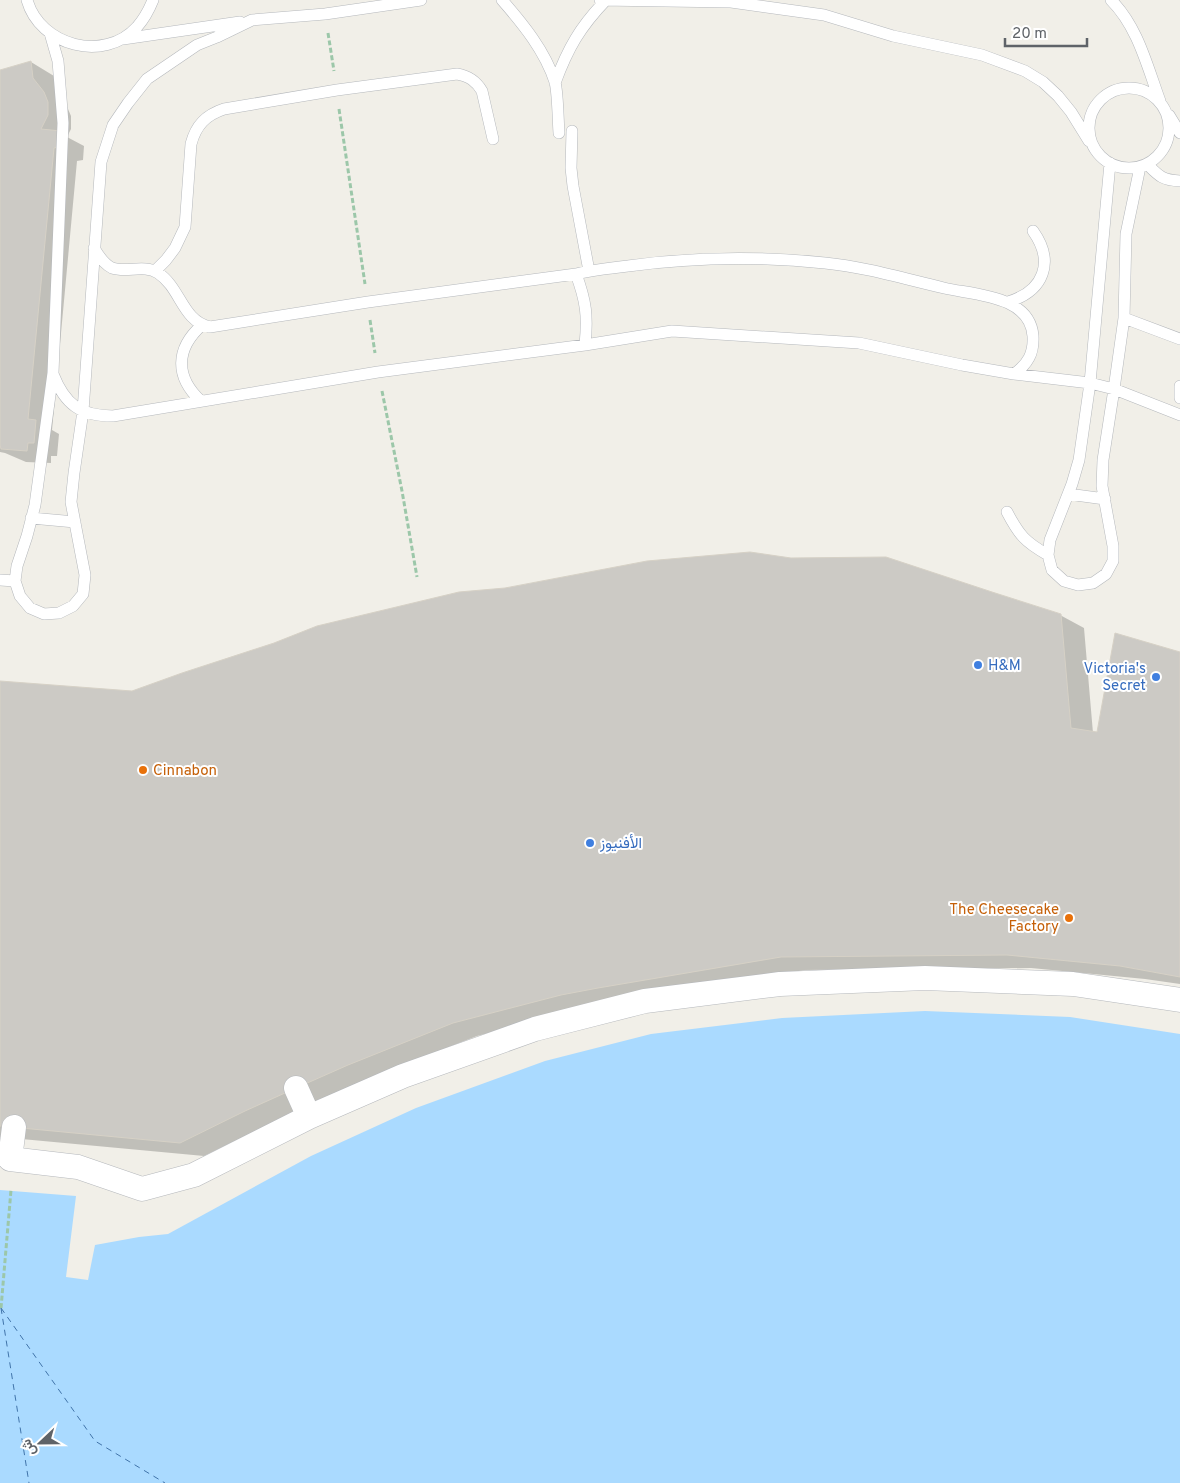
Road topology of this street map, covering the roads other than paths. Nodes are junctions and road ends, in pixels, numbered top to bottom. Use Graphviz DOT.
graph roads {
  1 [pos="153,0"];
  2 [pos="421,0"];
  3 [pos="502,0"];
  4 [pos="600,0"];
  5 [pos="606,0"];
  6 [pos="1111,0"];
  7 [pos="26,1"];
  8 [pos="252,20"];
  9 [pos="50,33"];
  10 [pos="121,39"];
  11 [pos="555,83"];
  12 [pos="1162,105"];
  13 [pos="572,131"];
  14 [pos="1180,132"];
  15 [pos="559,133"];
  16 [pos="494,139"];
  17 [pos="1089,142"];
  18 [pos="1110,163"];
  19 [pos="1144,165"];
  20 [pos="1180,181"];
  21 [pos="1033,231"];
  22 [pos="94,248"];
  23 [pos="155,271"];
  24 [pos="589,271"];
  25 [pos="576,274"];
  26 [pos="1008,302"];
  27 [pos="1124,318"];
  28 [pos="202,325"];
  29 [pos="1180,339"];
  30 [pos="585,345"];
  31 [pos="53,373"];
  32 [pos="1014,374"];
  33 [pos="1090,383"];
  34 [pos="1180,386"];
  35 [pos="1114,388"];
  36 [pos="1180,398"];
  37 [pos="201,402"];
  38 [pos="83,411"];
  39 [pos="1180,415"];
  40 [pos="1068,494"];
  41 [pos="1105,499"];
  42 [pos="1007,512"];
  43 [pos="31,518"];
  44 [pos="75,522"];
  45 [pos="1048,555"];
  46 [pos="0,580"];
  47 [pos="15,581"];
  48 [pos="1180,1000"];
  49 [pos="296,1088"];
  50 [pos="309,1117"];
  51 [pos="14,1127"];
  1 -- 10 [label="lane"];
  2 -- 8 [label="lane"];
  3 -- 11 [label="lane"];
  4 -- 5 [label="lane"];
  5 -- 11 [label="lane"];
  5 -- 17 [label="lane"];
  6 -- 12 [label="lane"];
  7 -- 9 [label="lane"];
  8 -- 10 [label="lane"];
  8 -- 22 [label="lane"];
  9 -- 10 [label="lane"];
  9 -- 31 [label="lane"];
  11 -- 15 [label="lane"];
  12 -- 14 [label="lane"];
  12 -- 17 [label="lane"];
  12 -- 19 [label="lane"];
  13 -- 24 [label="lane"];
  16 -- 23 [label="lane"];
  17 -- 18 [label="lane"];
  18 -- 19 [label="lane"];
  18 -- 33 [label="lane"];
  19 -- 20 [label="lane"];
  19 -- 27 [label="lane"];
  21 -- 26 [label="lane"];
  22 -- 23 [label="lane"];
  22 -- 38 [label="lane"];
  23 -- 28 [label="lane"];
  24 -- 25 [label="lane"];
  24 -- 26 [label="lane"];
  25 -- 28 [label="lane"];
  25 -- 30 [label="lane"];
  26 -- 32 [label="lane"];
  27 -- 29 [label="lane"];
  27 -- 35 [label="lane"];
  28 -- 37 [label="lane"];
  30 -- 32 [label="lane"];
  30 -- 37 [label="lane"];
  31 -- 38 [label="lane"];
  31 -- 43 [label="lane"];
  32 -- 33 [label="lane"];
  33 -- 35 [label="lane"];
  33 -- 40 [label="lane"];
  34 -- 36 [label="lane"];
  35 -- 39 [label="lane"];
  35 -- 41 [label="lane"];
  37 -- 38 [label="lane"];
  38 -- 44 [label="lane"];
  40 -- 41 [label="lane"];
  40 -- 45 [label="lane"];
  41 -- 45 [label="lane"];
  42 -- 45 [label="lane"];
  43 -- 44 [label="lane"];
  43 -- 47 [label="lane"];
  44 -- 47 [label="lane"];
  46 -- 47 [label="lane"];
  48 -- 50 [label="street"];
  49 -- 50 [label="street"];
  50 -- 51 [label="street"];
}
